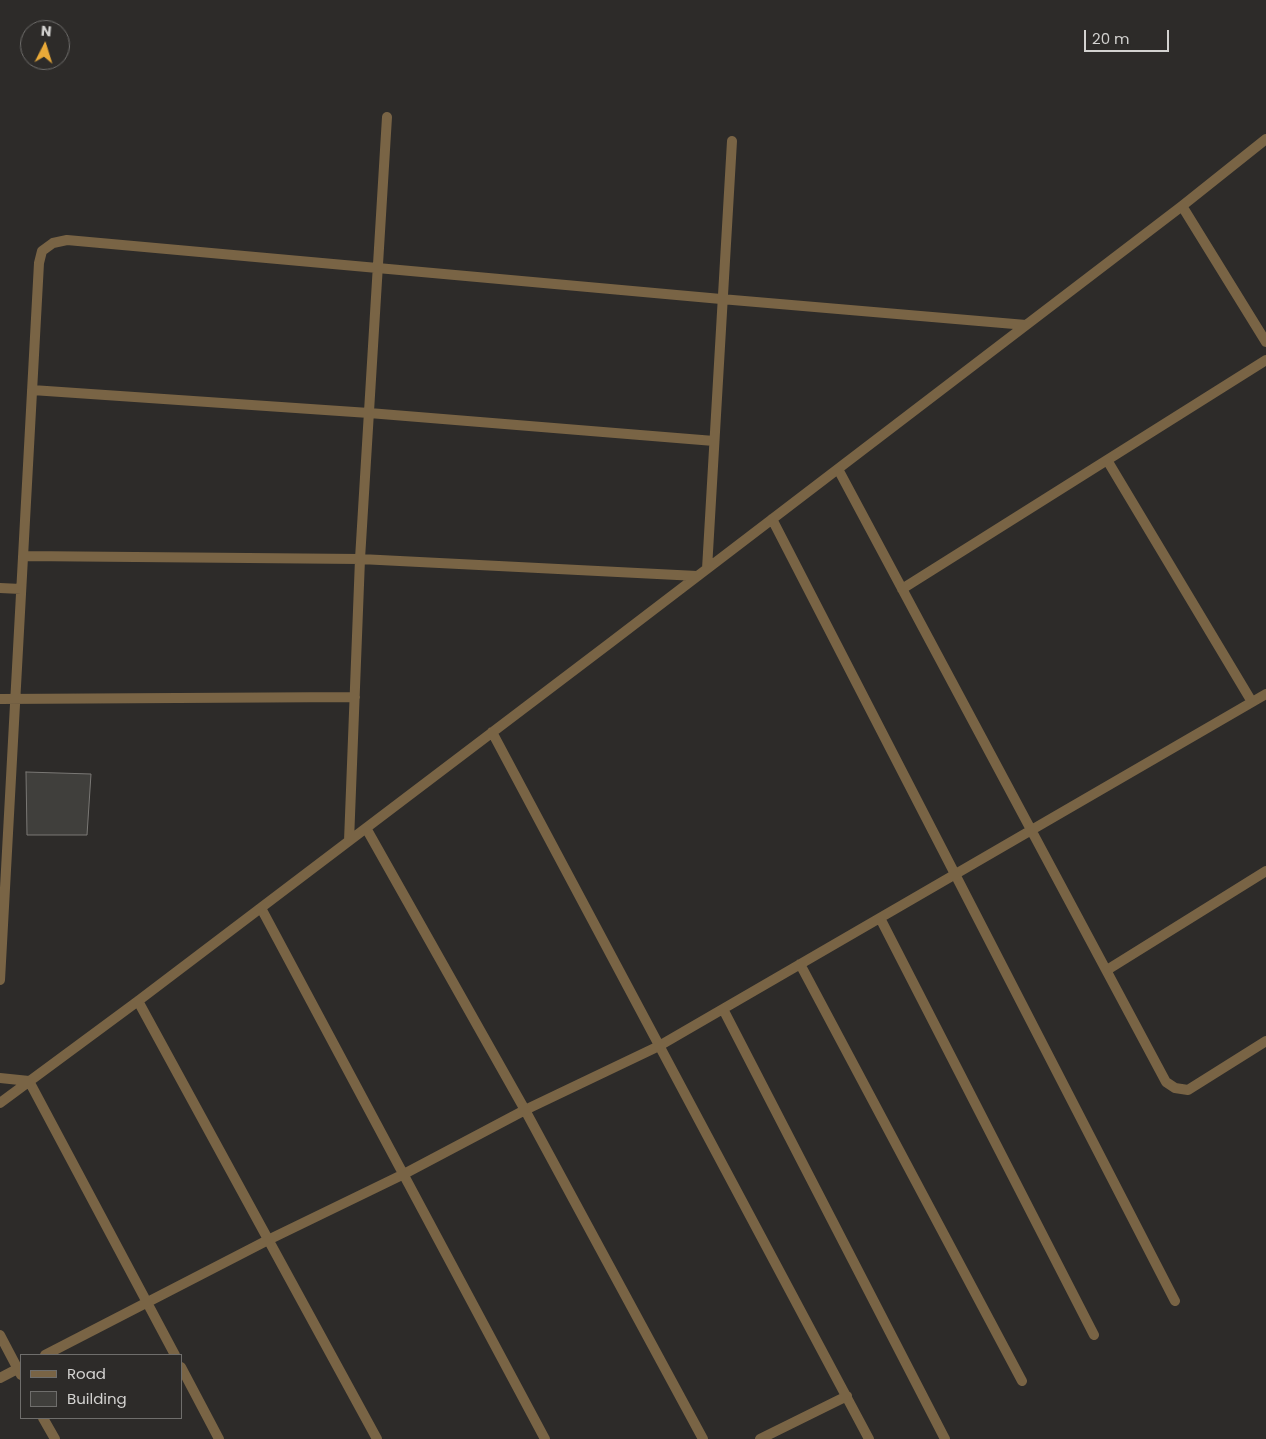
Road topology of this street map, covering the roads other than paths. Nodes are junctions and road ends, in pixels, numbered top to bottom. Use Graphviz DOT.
graph roads {
  1 [pos="387,117"];
  2 [pos="1266,139"];
  3 [pos="732,141"];
  4 [pos="1182,206"];
  5 [pos="377,267"];
  6 [pos="721,299"];
  7 [pos="1026,325"];
  8 [pos="1266,342"];
  9 [pos="1266,360"];
  10 [pos="32,390"];
  11 [pos="369,413"];
  12 [pos="714,441"];
  13 [pos="1107,460"];
  14 [pos="838,469"];
  15 [pos="772,519"];
  16 [pos="23,556"];
  17 [pos="360,559"];
  18 [pos="707,569"];
  19 [pos="697,576"];
  20 [pos="0,588"];
  21 [pos="21,589"];
  22 [pos="902,589"];
  23 [pos="1266,694"];
  24 [pos="354,696"];
  25 [pos="0,699"];
  26 [pos="15,700"];
  27 [pos="1252,702"];
  28 [pos="492,732"];
  29 [pos="0,780"];
  30 [pos="11,781"];
  31 [pos="366,828"];
  32 [pos="1031,830"];
  33 [pos="349,841"];
  34 [pos="1266,871"];
  35 [pos="955,874"];
  36 [pos="261,908"];
  37 [pos="880,918"];
  38 [pos="1,929"];
  39 [pos="800,964"];
  40 [pos="1107,970"];
  41 [pos="0,980"];
  42 [pos="138,1001"];
  43 [pos="723,1009"];
  44 [pos="1266,1040"];
  45 [pos="659,1046"];
  46 [pos="0,1078"];
  47 [pos="29,1081"];
  48 [pos="0,1103"];
  49 [pos="525,1110"];
  50 [pos="404,1174"];
  51 [pos="268,1240"];
  52 [pos="1175,1301"];
  53 [pos="147,1303"];
  54 [pos="0,1335"];
  55 [pos="1094,1335"];
  56 [pos="47,1354"];
  57 [pos="174,1354"];
  58 [pos="182,1369"];
  59 [pos="20,1371"];
  60 [pos="0,1378"];
  61 [pos="1022,1381"];
  62 [pos="847,1396"];
  63 [pos="44,1419"];
  64 [pos="54,1439"];
  65 [pos="219,1439"];
  66 [pos="377,1439"];
  67 [pos="545,1439"];
  68 [pos="703,1439"];
  69 [pos="760,1439"];
  70 [pos="868,1439"];
  71 [pos="945,1439"];
  1 -- 5 [label="street"];
  2 -- 4 [label="street"];
  3 -- 6 [label="street"];
  4 -- 7 [label="street"];
  4 -- 8 [label="street"];
  5 -- 6 [label="street"];
  5 -- 10 [label="street"];
  5 -- 11 [label="street"];
  6 -- 7 [label="street"];
  6 -- 12 [label="street"];
  7 -- 14 [label="street"];
  9 -- 13 [label="street"];
  10 -- 11 [label="street"];
  10 -- 16 [label="street"];
  11 -- 12 [label="street"];
  11 -- 17 [label="street"];
  12 -- 18 [label="street"];
  13 -- 22 [label="street"];
  13 -- 27 [label="street"];
  14 -- 15 [label="street"];
  14 -- 22 [label="street"];
  15 -- 18 [label="street"];
  15 -- 35 [label="street"];
  16 -- 17 [label="street"];
  16 -- 21 [label="street"];
  17 -- 19 [label="street"];
  17 -- 24 [label="street"];
  18 -- 19 [label="street"];
  19 -- 28 [label="street"];
  20 -- 21 [label="street"];
  21 -- 26 [label="street"];
  22 -- 32 [label="street"];
  23 -- 27 [label="street"];
  24 -- 26 [label="street"];
  24 -- 33 [label="street"];
  25 -- 26 [label="street"];
  26 -- 30 [label="street"];
  27 -- 32 [label="street"];
  28 -- 31 [label="street"];
  28 -- 45 [label="street"];
  29 -- 30 [label="street"];
  30 -- 38 [label="street"];
  31 -- 33 [label="street"];
  31 -- 49 [label="street"];
  32 -- 35 [label="street"];
  32 -- 40 [label="street"];
  33 -- 36 [label="street"];
  34 -- 40 [label="street"];
  35 -- 37 [label="street"];
  35 -- 52 [label="street"];
  36 -- 42 [label="street"];
  36 -- 50 [label="street"];
  37 -- 39 [label="street"];
  37 -- 55 [label="street"];
  38 -- 41 [label="street"];
  39 -- 43 [label="street"];
  39 -- 61 [label="street"];
  40 -- 44 [label="street"];
  42 -- 47 [label="street"];
  42 -- 51 [label="street"];
  43 -- 45 [label="street"];
  43 -- 71 [label="street"];
  45 -- 49 [label="street"];
  45 -- 62 [label="street"];
  46 -- 47 [label="street"];
  47 -- 48 [label="street"];
  47 -- 53 [label="street"];
  49 -- 50 [label="street"];
  49 -- 68 [label="street"];
  50 -- 51 [label="street"];
  50 -- 67 [label="street"];
  51 -- 53 [label="street"];
  51 -- 66 [label="street"];
  53 -- 56 [label="street"];
  53 -- 57 [label="street"];
  54 -- 59 [label="street"];
  58 -- 65 [label="street"];
  59 -- 60 [label="street"];
  62 -- 69 [label="street"];
  62 -- 70 [label="street"];
  63 -- 64 [label="street"];
}
